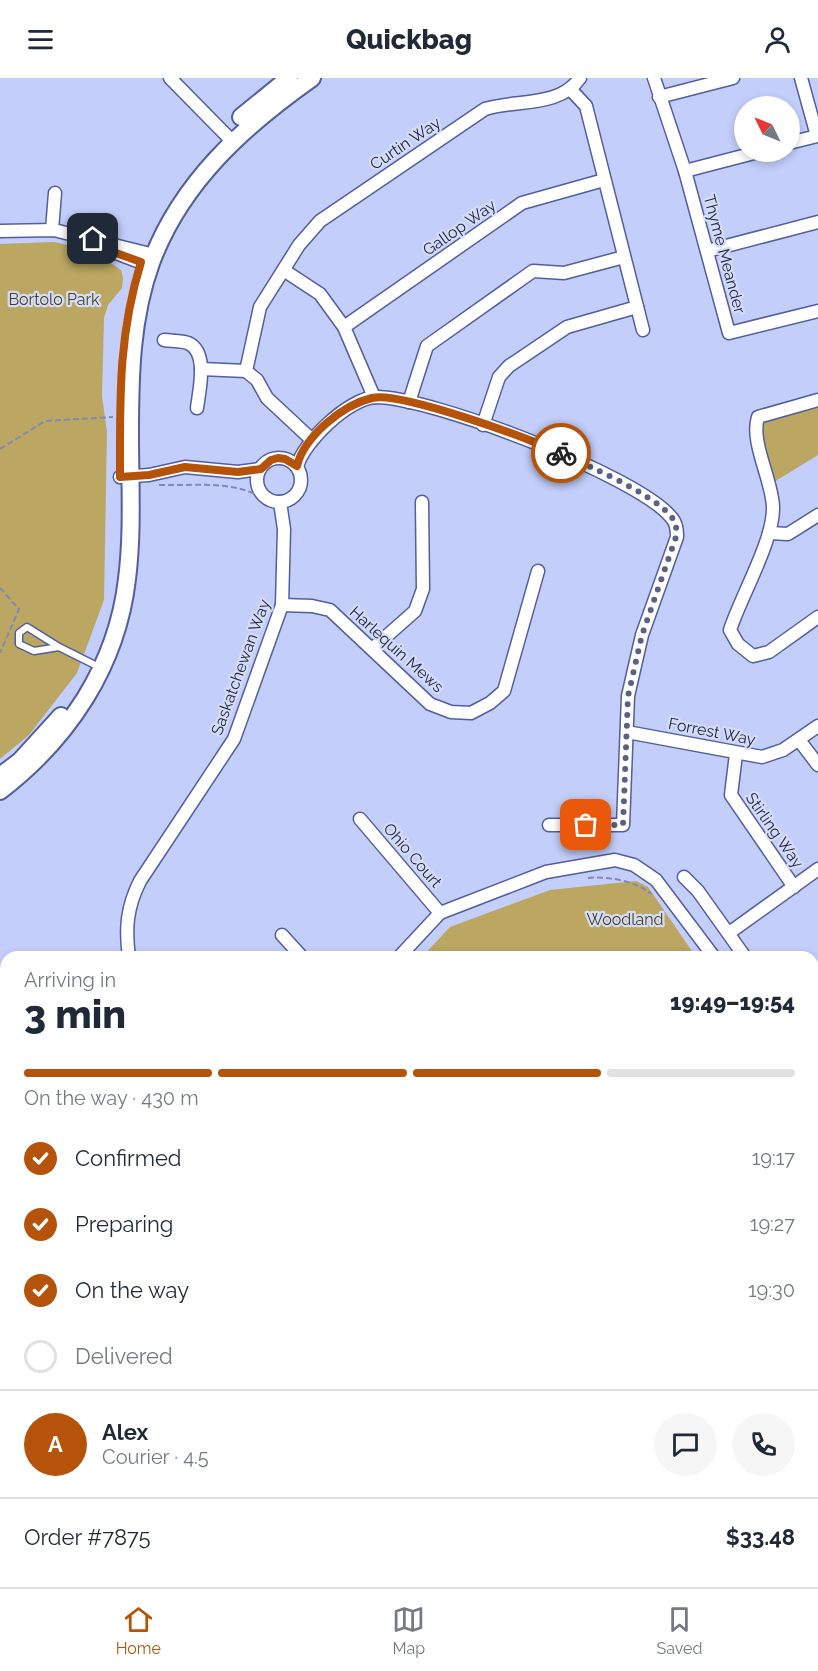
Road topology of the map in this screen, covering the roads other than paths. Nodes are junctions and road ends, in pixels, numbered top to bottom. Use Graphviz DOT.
graph roads {
  1 [pos="170,78"];
  2 [pos="289,78"];
  3 [pos="312,78"];
  4 [pos="580,78"];
  5 [pos="654,78"];
  6 [pos="733,78"];
  7 [pos="801,78"];
  8 [pos="571,90"];
  9 [pos="659,97"];
  10 [pos="228,137"];
  11 [pos="800,140"];
  12 [pos="734,158"];
  13 [pos="685,171"];
  14 [pos="604,180"];
  15 [pos="55,194"];
  16 [pos="818,222"];
  17 [pos="52,230"];
  18 [pos="0,231"];
  19 [pos="708,252"];
  20 [pos="624,257"];
  21 [pos="147,259"];
  22 [pos="285,271"];
  23 [pos="637,307"];
  24 [pos="818,311"];
  25 [pos="344,327"];
  26 [pos="643,330"];
  27 [pos="164,340"];
  28 [pos="201,369"];
  29 [pos="246,371"];
  30 [pos="374,397"];
  31 [pos="818,400"];
  32 [pos="409,402"];
  33 [pos="197,408"];
  34 [pos="483,425"];
  35 [pos="312,440"];
  36 [pos="297,466"];
  37 [pos="261,469"];
  38 [pos="125,476"];
  39 [pos="422,502"];
  40 [pos="276,506"];
  41 [pos="818,515"];
  42 [pos="768,533"];
  43 [pos="538,571"];
  44 [pos="282,605"];
  45 [pos="818,617"];
  46 [pos="60,647"];
  47 [pos="372,649"];
  48 [pos="93,664"];
  49 [pos="818,726"];
  50 [pos="627,732"];
  51 [pos="799,740"];
  52 [pos="736,754"];
  53 [pos="818,765"];
  54 [pos="0,776"];
  55 [pos="0,791"];
  56 [pos="360,819"];
  57 [pos="549,825"];
  58 [pos="818,869"];
  59 [pos="684,877"];
  60 [pos="794,887"];
  61 [pos="440,913"];
  62 [pos="729,933"];
  63 [pos="282,935"];
  64 [pos="129,951"];
  65 [pos="297,951"];
  66 [pos="405,951"];
  67 [pos="709,951"];
  68 [pos="741,951"];
  1 -- 10 [label="street"];
  2 -- 10 [label="main road"];
  3 -- 10 [label="main road"];
  4 -- 8 [label="street"];
  5 -- 9 [label="street, Thyme Meander"];
  6 -- 9 [label="street"];
  7 -- 11 [label="street"];
  8 -- 14 [label="street"];
  8 -- 22 [label="street, Curtin Way"];
  9 -- 13 [label="street, Thyme Meander"];
  10 -- 21 [label="main road"];
  12 -- 13 [label="street"];
  13 -- 19 [label="street, Thyme Meander"];
  14 -- 20 [label="street"];
  14 -- 25 [label="street, Gallop Way"];
  15 -- 17 [label="street"];
  16 -- 19 [label="street"];
  17 -- 18 [label="street"];
  17 -- 21 [label="street"];
  19 -- 24 [label="street, Thyme Meander"];
  20 -- 23 [label="street"];
  20 -- 32 [label="street"];
  21 -- 38 [label="main road"];
  22 -- 25 [label="street"];
  22 -- 29 [label="street, Curtin Way"];
  23 -- 26 [label="street"];
  23 -- 34 [label="street"];
  25 -- 30 [label="street"];
  27 -- 28 [label="street"];
  28 -- 29 [label="street"];
  28 -- 33 [label="street"];
  29 -- 35 [label="street"];
  30 -- 32 [label="street"];
  30 -- 35 [label="street"];
  31 -- 42 [label="street"];
  32 -- 34 [label="street"];
  34 -- 50 [label="street"];
  35 -- 36 [label="street"];
  36 -- 37 [label="street"];
  36 -- 40 [label="street"];
  37 -- 38 [label="street"];
  37 -- 40 [label="street"];
  38 -- 48 [label="main road"];
  38 -- 55 [label="main road"];
  39 -- 47 [label="street"];
  40 -- 44 [label="street, Saskatchewan Way"];
  41 -- 42 [label="street"];
  42 -- 45 [label="street"];
  43 -- 47 [label="street, Harlequin Mews"];
  44 -- 47 [label="street, Harlequin Mews"];
  44 -- 64 [label="street, Saskatchewan Way"];
  46 -- 46 [label="lane"];
  46 -- 48 [label="lane"];
  48 -- 54 [label="main road"];
  49 -- 51 [label="street, Forrest Way"];
  50 -- 52 [label="street, Forrest Way"];
  50 -- 57 [label="street"];
  51 -- 52 [label="street, Forrest Way"];
  51 -- 53 [label="street"];
  52 -- 60 [label="street, Stirling Way"];
  56 -- 61 [label="street, Ohio Court"];
  58 -- 60 [label="street"];
  59 -- 62 [label="street"];
  60 -- 62 [label="street"];
  61 -- 66 [label="street"];
  61 -- 67 [label="street"];
  62 -- 68 [label="street"];
  63 -- 65 [label="street"];
}
